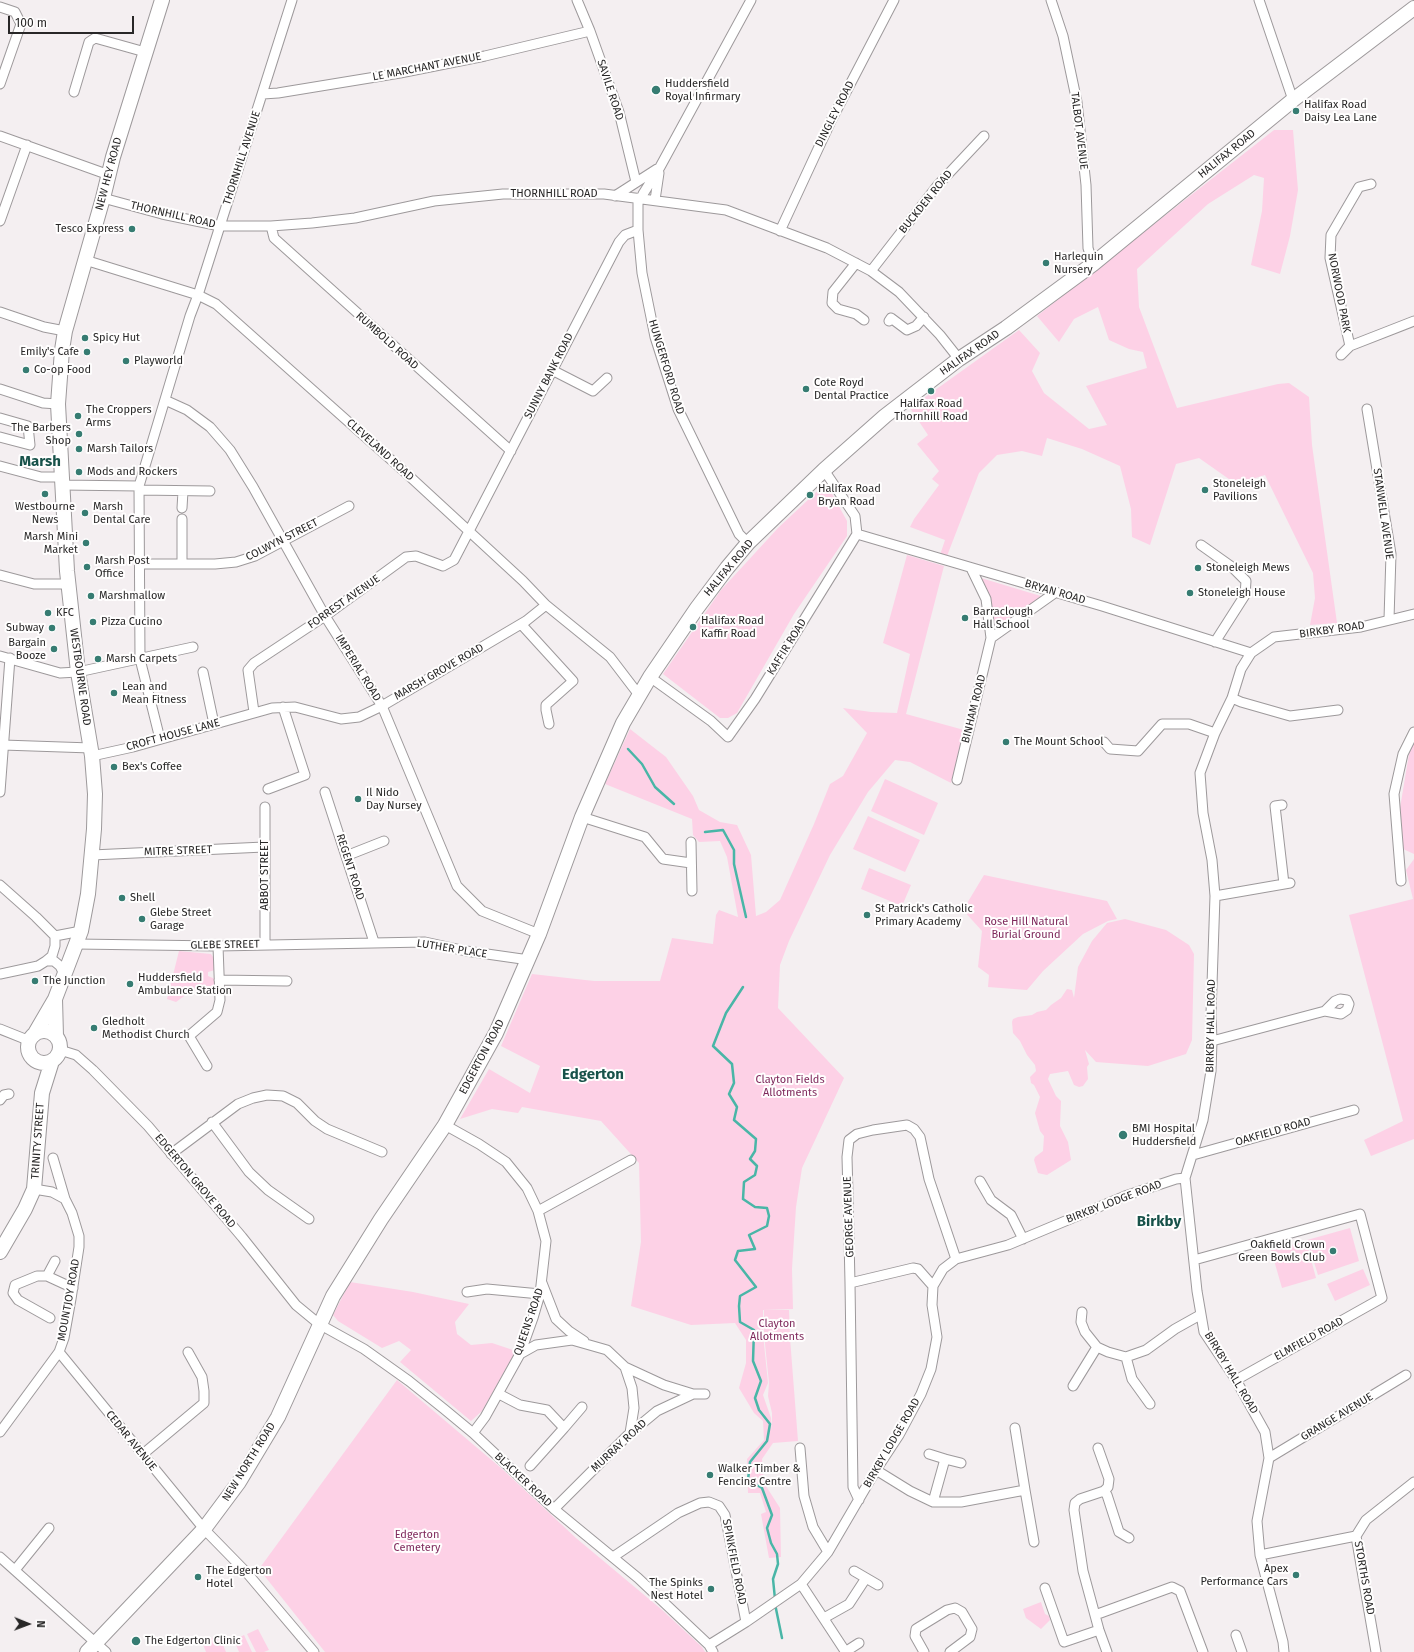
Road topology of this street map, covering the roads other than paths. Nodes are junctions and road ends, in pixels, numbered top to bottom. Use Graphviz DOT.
graph roads {
  1 [pos="162,0"];
  2 [pos="292,0"];
  3 [pos="577,0"];
  4 [pos="751,0"];
  5 [pos="894,0"];
  6 [pos="1051,0"];
  7 [pos="1259,0"];
  8 [pos="0,7"];
  9 [pos="1414,8"];
  10 [pos="590,31"];
  11 [pos="145,52"];
  12 [pos="0,84"];
  13 [pos="74,92"];
  14 [pos="263,94"];
  15 [pos="1293,100"];
  16 [pos="0,136"];
  17 [pos="984,136"];
  18 [pos="27,145"];
  19 [pos="660,167"];
  20 [pos="108,175"];
  21 [pos="636,182"];
  22 [pos="1371,184"];
  23 [pos="615,196"];
  24 [pos="103,198"];
  25 [pos="640,199"];
  26 [pos="654,200"];
  27 [pos="0,222"];
  28 [pos="220,226"];
  29 [pos="272,226"];
  30 [pos="638,230"];
  31 [pos="780,231"];
  32 [pos="85,260"];
  33 [pos="856,263"];
  34 [pos="1093,264"];
  35 [pos="871,271"];
  36 [pos="198,295"];
  37 [pos="0,312"];
  38 [pos="924,318"];
  39 [pos="864,320"];
  40 [pos="889,321"];
  41 [pos="1414,321"];
  42 [pos="65,331"];
  43 [pos="1350,346"];
  44 [pos="62,350"];
  45 [pos="1341,355"];
  46 [pos="959,359"];
  47 [pos="552,370"];
  48 [pos="607,378"];
  49 [pos="0,390"];
  50 [pos="165,400"];
  51 [pos="58,404"];
  52 [pos="1367,409"];
  53 [pos="0,418"];
  54 [pos="0,437"];
  55 [pos="510,451"];
  56 [pos="0,466"];
  57 [pos="824,470"];
  58 [pos="61,481"];
  59 [pos="139,488"];
  60 [pos="183,491"];
  61 [pos="210,491"];
  62 [pos="349,506"];
  63 [pos="182,508"];
  64 [pos="182,518"];
  65 [pos="470,531"];
  66 [pos="857,534"];
  67 [pos="282,540"];
  68 [pos="748,543"];
  69 [pos="1201,545"];
  70 [pos="140,564"];
  71 [pos="182,564"];
  72 [pos="971,568"];
  73 [pos="0,575"];
  74 [pos="68,584"];
  75 [pos="1056,592"];
  76 [pos="546,605"];
  77 [pos="1414,614"];
  78 [pos="325,616"];
  79 [pos="1389,620"];
  80 [pos="521,624"];
  81 [pos="1274,637"];
  82 [pos="991,638"];
  83 [pos="1214,642"];
  84 [pos="193,647"];
  85 [pos="1251,654"];
  86 [pos="0,656"];
  87 [pos="10,658"];
  88 [pos="140,659"];
  89 [pos="78,672"];
  90 [pos="203,672"];
  91 [pos="650,677"];
  92 [pos="639,695"];
  93 [pos="1232,698"];
  94 [pos="382,706"];
  95 [pos="283,707"];
  96 [pos="1338,710"];
  97 [pos="254,712"];
  98 [pos="214,724"];
  99 [pos="549,724"];
  100 [pos="1414,732"];
  101 [pos="1215,733"];
  102 [pos="160,739"];
  103 [pos="2,747"];
  104 [pos="1106,749"];
  105 [pos="91,752"];
  106 [pos="604,768"];
  107 [pos="957,780"];
  108 [pos="268,789"];
  109 [pos="0,792"];
  110 [pos="325,792"];
  111 [pos="1275,806"];
  112 [pos="265,807"];
  113 [pos="582,817"];
  114 [pos="384,841"];
  115 [pos="691,842"];
  116 [pos="264,847"];
  117 [pos="92,855"];
  118 [pos="346,856"];
  119 [pos="690,864"];
  120 [pos="1401,881"];
  121 [pos="0,885"];
  122 [pos="692,891"];
  123 [pos="1215,896"];
  124 [pos="539,934"];
  125 [pos="55,936"];
  126 [pos="78,937"];
  127 [pos="374,942"];
  128 [pos="265,944"];
  129 [pos="218,946"];
  130 [pos="529,960"];
  131 [pos="46,961"];
  132 [pos="0,974"];
  133 [pos="64,974"];
  134 [pos="219,980"];
  135 [pos="287,980"];
  136 [pos="55,999"];
  137 [pos="1325,1011"];
  138 [pos="1,1031"];
  139 [pos="56,1036"];
  140 [pos="32,1038"];
  141 [pos="1212,1042"];
  142 [pos="56,1056"];
  143 [pos="35,1060"];
  144 [pos="207,1066"];
  145 [pos="42,1093"];
  146 [pos="9,1094"];
  147 [pos="0,1100"];
  148 [pos="1354,1110"];
  149 [pos="212,1122"];
  150 [pos="445,1125"];
  151 [pos="382,1152"];
  152 [pos="171,1154"];
  153 [pos="1193,1155"];
  154 [pos="53,1158"];
  155 [pos="631,1160"];
  156 [pos="1185,1178"];
  157 [pos="980,1181"];
  158 [pos="34,1189"];
  159 [pos="65,1199"];
  160 [pos="538,1211"];
  161 [pos="309,1219"];
  162 [pos="1023,1239"];
  163 [pos="0,1252"];
  164 [pos="956,1259"];
  165 [pos="1194,1260"];
  166 [pos="55,1261"];
  167 [pos="47,1276"];
  168 [pos="542,1283"];
  169 [pos="850,1284"];
  170 [pos="933,1286"];
  171 [pos="73,1288"];
  172 [pos="467,1292"];
  173 [pos="540,1294"];
  174 [pos="1082,1312"];
  175 [pos="1200,1315"];
  176 [pos="50,1318"];
  177 [pos="319,1324"];
  178 [pos="590,1344"];
  179 [pos="1097,1347"];
  180 [pos="59,1352"];
  181 [pos="188,1352"];
  182 [pos="520,1354"];
  183 [pos="1126,1357"];
  184 [pos="624,1367"];
  185 [pos="1406,1375"];
  186 [pos="1236,1380"];
  187 [pos="1073,1386"];
  188 [pos="499,1394"];
  189 [pos="693,1394"];
  190 [pos="705,1394"];
  191 [pos="1150,1404"];
  192 [pos="582,1406"];
  193 [pos="564,1428"];
  194 [pos="1015,1428"];
  195 [pos="0,1432"];
  196 [pos="473,1433"];
  197 [pos="630,1433"];
  198 [pos="800,1448"];
  199 [pos="1098,1448"];
  200 [pos="143,1454"];
  201 [pos="929,1454"];
  202 [pos="1269,1458"];
  203 [pos="945,1459"];
  204 [pos="961,1463"];
  205 [pos="530,1466"];
  206 [pos="876,1470"];
  207 [pos="1414,1482"];
  208 [pos="1025,1490"];
  209 [pos="1104,1492"];
  210 [pos="859,1500"];
  211 [pos="933,1502"];
  212 [pos="554,1509"];
  213 [pos="49,1528"];
  214 [pos="204,1529"];
  215 [pos="1356,1536"];
  216 [pos="1129,1538"];
  217 [pos="1034,1542"];
  218 [pos="828,1552"];
  219 [pos="1260,1555"];
  220 [pos="0,1557"];
  221 [pos="612,1557"];
  222 [pos="15,1570"];
  223 [pos="854,1571"];
  224 [pos="866,1578"];
  225 [pos="801,1584"];
  226 [pos="878,1585"];
  227 [pos="1045,1588"];
  228 [pos="1095,1615"];
  229 [pos="824,1618"];
  230 [pos="746,1622"];
  231 [pos="1099,1630"];
  232 [pos="1236,1635"];
  233 [pos="859,1643"];
  234 [pos="97,1649"];
  235 [pos="711,1649"];
  236 [pos="954,1651"];
  237 [pos="314,1652"];
  238 [pos="845,1652"];
  239 [pos="924,1652"];
  240 [pos="1106,1652"];
  241 [pos="1203,1652"];
  242 [pos="1242,1652"];
  243 [pos="1284,1652"];
  244 [pos="1376,1652"];
  1 -- 11 [label="highway, NEW HEY ROAD"];
  2 -- 14 [label="street, THORNHILL AVENUE"];
  3 -- 10 [label="street, SAVILE ROAD"];
  4 -- 19 [label="street"];
  5 -- 31 [label="street, DINGLEY ROAD"];
  6 -- 34 [label="street, TALBOT AVENUE"];
  7 -- 15 [label="street"];
  8 -- 12 [label="street"];
  9 -- 15 [label="highway, HALIFAX ROAD"];
  10 -- 14 [label="street, LE MARCHANT AVENUE"];
  10 -- 21 [label="street, SAVILE ROAD"];
  11 -- 13 [label="street"];
  11 -- 20 [label="highway, NEW HEY ROAD"];
  14 -- 28 [label="street, THORNHILL AVENUE"];
  15 -- 34 [label="highway, HALIFAX ROAD"];
  16 -- 18 [label="street"];
  17 -- 35 [label="street, BUCKDEN ROAD"];
  18 -- 20 [label="street"];
  18 -- 27 [label="street"];
  19 -- 21 [label="street"];
  19 -- 25 [label="street"];
  19 -- 26 [label="street"];
  20 -- 24 [label="highway, NEW HEY ROAD"];
  21 -- 23 [label="street"];
  22 -- 43 [label="street, NORWOOD PARK"];
  23 -- 25 [label="street, THORNHILL ROAD"];
  23 -- 29 [label="street, THORNHILL ROAD"];
  24 -- 28 [label="street, THORNHILL ROAD"];
  24 -- 32 [label="highway, NEW HEY ROAD"];
  25 -- 26 [label="street, THORNHILL ROAD"];
  25 -- 30 [label="street, HUNGERFORD ROAD"];
  26 -- 31 [label="street, THORNHILL ROAD"];
  28 -- 29 [label="street, THORNHILL ROAD"];
  28 -- 36 [label="street, THORNHILL AVENUE"];
  29 -- 55 [label="street, RUMBOLD ROAD"];
  30 -- 47 [label="street, SUNNY BANK ROAD"];
  30 -- 68 [label="street, HUNGERFORD ROAD"];
  31 -- 33 [label="street, THORNHILL ROAD"];
  32 -- 36 [label="street, CLEVELAND ROAD"];
  32 -- 42 [label="highway, NEW HEY ROAD"];
  33 -- 35 [label="street, THORNHILL ROAD"];
  33 -- 39 [label="street"];
  34 -- 46 [label="highway, HALIFAX ROAD"];
  35 -- 38 [label="street, THORNHILL ROAD"];
  36 -- 50 [label="street, THORNHILL AVENUE"];
  36 -- 65 [label="street, CLEVELAND ROAD"];
  37 -- 42 [label="street"];
  38 -- 40 [label="street"];
  38 -- 46 [label="street, THORNHILL ROAD"];
  41 -- 43 [label="street, NORWOOD PARK"];
  42 -- 44 [label="highway, NEW HEY ROAD"];
  43 -- 45 [label="street, NORWOOD PARK"];
  44 -- 51 [label="highway, WESTBOURNE ROAD"];
  46 -- 57 [label="highway, HALIFAX ROAD"];
  47 -- 48 [label="street"];
  47 -- 55 [label="street, SUNNY BANK ROAD"];
  49 -- 51 [label="street"];
  50 -- 59 [label="street, THORNHILL AVENUE"];
  50 -- 67 [label="street, IMPERIAL ROAD"];
  51 -- 58 [label="highway, WESTBOURNE ROAD"];
  52 -- 79 [label="street, STANWELL AVENUE"];
  53 -- 54 [label="street"];
  55 -- 65 [label="street, SUNNY BANK ROAD"];
  56 -- 58 [label="street"];
  57 -- 66 [label="street"];
  57 -- 68 [label="highway, HALIFAX ROAD"];
  58 -- 59 [label="street"];
  58 -- 74 [label="highway, WESTBOURNE ROAD"];
  59 -- 60 [label="street"];
  59 -- 70 [label="street, THORNHILL AVENUE"];
  60 -- 61 [label="street"];
  60 -- 63 [label="street"];
  62 -- 67 [label="street, COLWYN STREET"];
  64 -- 71 [label="street"];
  65 -- 76 [label="street, CLEVELAND ROAD"];
  65 -- 78 [label="street, FORREST AVENUE"];
  66 -- 72 [label="street, BRYAN ROAD"];
  66 -- 91 [label="street, KAFFIR ROAD"];
  67 -- 71 [label="street, COLWYN STREET"];
  67 -- 78 [label="street, IMPERIAL ROAD"];
  68 -- 91 [label="highway, HALIFAX ROAD"];
  69 -- 83 [label="street"];
  70 -- 71 [label="street, COLWYN STREET"];
  70 -- 88 [label="street, THORNHILL AVENUE"];
  72 -- 75 [label="street, BRYAN ROAD"];
  72 -- 82 [label="street, BINHAM ROAD"];
  73 -- 74 [label="street"];
  74 -- 89 [label="highway, WESTBOURNE ROAD"];
  75 -- 82 [label="street"];
  75 -- 83 [label="street, BRYAN ROAD"];
  76 -- 80 [label="street, MARSH GROVE ROAD"];
  76 -- 92 [label="street, CLEVELAND ROAD"];
  77 -- 79 [label="street, BIRKBY ROAD"];
  78 -- 94 [label="street, IMPERIAL ROAD"];
  78 -- 97 [label="street, FORREST AVENUE"];
  79 -- 81 [label="street, BIRKBY ROAD"];
  80 -- 94 [label="street, MARSH GROVE ROAD"];
  80 -- 99 [label="street"];
  81 -- 85 [label="street, BIRKBY HALL ROAD"];
  82 -- 107 [label="street, BINHAM ROAD"];
  83 -- 85 [label="street, BRYAN ROAD"];
  84 -- 88 [label="street"];
  85 -- 93 [label="street, BIRKBY HALL ROAD"];
  86 -- 87 [label="street"];
  87 -- 89 [label="street"];
  87 -- 103 [label="street"];
  88 -- 89 [label="street"];
  88 -- 102 [label="street, THORNHILL AVENUE"];
  89 -- 105 [label="highway, WESTBOURNE ROAD"];
  90 -- 98 [label="street"];
  91 -- 92 [label="highway, HALIFAX ROAD"];
  92 -- 106 [label="highway, HALIFAX ROAD"];
  93 -- 96 [label="street"];
  93 -- 101 [label="street, BIRKBY HALL ROAD"];
  94 -- 95 [label="street, MARSH GROVE ROAD"];
  94 -- 124 [label="street, IMPERIAL ROAD"];
  95 -- 97 [label="street, MARSH GROVE ROAD"];
  95 -- 108 [label="street"];
  97 -- 98 [label="street, CROFT HOUSE LANE"];
  98 -- 102 [label="street, CROFT HOUSE LANE"];
  100 -- 120 [label="street"];
  101 -- 104 [label="street"];
  101 -- 123 [label="street, BIRKBY HALL ROAD"];
  102 -- 105 [label="street, CROFT HOUSE LANE"];
  103 -- 105 [label="street, CROFT HOUSE LANE"];
  103 -- 109 [label="street"];
  105 -- 117 [label="highway, WESTBOURNE ROAD"];
  106 -- 113 [label="highway, EDGERTON ROAD"];
  110 -- 118 [label="street, REGENT ROAD"];
  111 -- 123 [label="street"];
  112 -- 116 [label="street, ABBOT STREET"];
  113 -- 119 [label="street"];
  113 -- 124 [label="highway, EDGERTON ROAD"];
  114 -- 118 [label="street"];
  115 -- 119 [label="street"];
  116 -- 117 [label="street, MITRE STREET"];
  116 -- 128 [label="street, ABBOT STREET"];
  117 -- 126 [label="highway, WESTBOURNE ROAD"];
  118 -- 127 [label="street, REGENT ROAD"];
  119 -- 122 [label="street"];
  121 -- 125 [label="street"];
  123 -- 141 [label="street, BIRKBY HALL ROAD"];
  124 -- 130 [label="highway, EDGERTON ROAD"];
  125 -- 126 [label="street, GLEBE STREET"];
  125 -- 131 [label="street"];
  126 -- 129 [label="street, GLEBE STREET"];
  126 -- 133 [label="highway, WESTBOURNE ROAD"];
  127 -- 128 [label="street, GLEBE STREET"];
  127 -- 130 [label="street, LUTHER PLACE"];
  128 -- 129 [label="street, GLEBE STREET"];
  129 -- 134 [label="street"];
  130 -- 150 [label="highway, EDGERTON ROAD"];
  131 -- 132 [label="street"];
  131 -- 133 [label="street"];
  133 -- 136 [label="highway, WESTBOURNE ROAD"];
  134 -- 135 [label="street"];
  134 -- 144 [label="street"];
  136 -- 139 [label="highway, WESTBOURNE ROAD"];
  136 -- 140 [label="highway, WESTBOURNE ROAD"];
  137 -- 141 [label="street"];
  138 -- 140 [label="street"];
  139 -- 140 [label="highway"];
  139 -- 142 [label="highway"];
  140 -- 143 [label="highway"];
  141 -- 153 [label="street, BIRKBY HALL ROAD"];
  142 -- 143 [label="highway"];
  142 -- 145 [label="highway, TRINITY STREET"];
  142 -- 152 [label="street, EDGERTON GROVE ROAD"];
  143 -- 145 [label="highway, TRINITY STREET"];
  145 -- 158 [label="highway, TRINITY STREET"];
  146 -- 147 [label="street"];
  148 -- 153 [label="street, OAKFIELD ROAD"];
  149 -- 151 [label="street"];
  149 -- 152 [label="street"];
  149 -- 161 [label="street"];
  150 -- 160 [label="street, QUEENS ROAD"];
  150 -- 177 [label="highway, EDGERTON ROAD"];
  152 -- 177 [label="street, EDGERTON GROVE ROAD"];
  153 -- 156 [label="street, BIRKBY HALL ROAD"];
  154 -- 159 [label="street, MOUNTJOY ROAD"];
  155 -- 160 [label="street"];
  156 -- 162 [label="street, BIRKBY LODGE ROAD"];
  156 -- 165 [label="street, BIRKBY HALL ROAD"];
  157 -- 162 [label="street"];
  158 -- 159 [label="street"];
  158 -- 163 [label="highway, TRINITY STREET"];
  159 -- 171 [label="street, MOUNTJOY ROAD"];
  160 -- 168 [label="street, QUEENS ROAD"];
  162 -- 164 [label="street, BIRKBY LODGE ROAD"];
  164 -- 169 [label="street, GEORGE AVENUE"];
  164 -- 170 [label="street, BIRKBY LODGE ROAD"];
  165 -- 175 [label="street, BIRKBY HALL ROAD"];
  165 -- 186 [label="street, ELMFIELD ROAD"];
  166 -- 167 [label="street"];
  167 -- 171 [label="street"];
  167 -- 176 [label="street"];
  168 -- 173 [label="street, QUEENS ROAD"];
  168 -- 178 [label="street"];
  169 -- 170 [label="street"];
  169 -- 210 [label="street, GEORGE AVENUE"];
  170 -- 206 [label="street, BIRKBY LODGE ROAD"];
  171 -- 180 [label="street, MOUNTJOY ROAD"];
  172 -- 173 [label="street"];
  173 -- 182 [label="street, QUEENS ROAD"];
  174 -- 179 [label="street"];
  175 -- 183 [label="street"];
  175 -- 186 [label="street, BIRKBY HALL ROAD"];
  177 -- 196 [label="street, BLACKER ROAD"];
  177 -- 214 [label="highway, NEW NORTH ROAD"];
  178 -- 182 [label="street"];
  178 -- 184 [label="street"];
  179 -- 183 [label="street"];
  179 -- 187 [label="street"];
  180 -- 195 [label="street, MOUNTJOY ROAD"];
  180 -- 200 [label="street, CEDAR AVENUE"];
  181 -- 200 [label="street"];
  182 -- 188 [label="street, QUEENS ROAD"];
  183 -- 191 [label="street"];
  184 -- 189 [label="street"];
  184 -- 197 [label="street"];
  185 -- 202 [label="street, GRANGE AVENUE"];
  186 -- 202 [label="street, BIRKBY HALL ROAD"];
  188 -- 193 [label="street"];
  188 -- 196 [label="street, QUEENS ROAD"];
  189 -- 190 [label="street"];
  189 -- 197 [label="street, MURRAY ROAD"];
  192 -- 193 [label="street"];
  193 -- 205 [label="street"];
  194 -- 208 [label="street"];
  196 -- 212 [label="street, BLACKER ROAD"];
  197 -- 212 [label="street, MURRAY ROAD"];
  198 -- 218 [label="street"];
  199 -- 209 [label="street"];
  200 -- 214 [label="street, CEDAR AVENUE"];
  201 -- 203 [label="street"];
  202 -- 219 [label="street, BIRKBY HALL ROAD"];
  203 -- 204 [label="street"];
  203 -- 211 [label="street"];
  206 -- 210 [label="street, BIRKBY LODGE ROAD"];
  206 -- 211 [label="street"];
  207 -- 215 [label="street, STORTHS ROAD"];
  208 -- 211 [label="street"];
  208 -- 217 [label="street"];
  209 -- 216 [label="street"];
  209 -- 228 [label="street"];
  210 -- 218 [label="street, BIRKBY LODGE ROAD"];
  212 -- 221 [label="street, BLACKER ROAD"];
  213 -- 222 [label="street"];
  214 -- 234 [label="highway, NEW NORTH ROAD"];
  214 -- 237 [label="street, CEDAR AVENUE"];
  215 -- 219 [label="street"];
  215 -- 244 [label="street, STORTHS ROAD"];
  218 -- 225 [label="street, BIRKBY LODGE ROAD"];
  219 -- 243 [label="street, BIRKBY HALL ROAD"];
  220 -- 222 [label="street"];
  221 -- 230 [label="street, SPINKFIELD ROAD"];
  221 -- 235 [label="street, BLACKER ROAD"];
  222 -- 234 [label="street"];
  223 -- 224 [label="street"];
  224 -- 226 [label="street"];
  224 -- 229 [label="street"];
  225 -- 229 [label="street"];
  225 -- 230 [label="street, BIRKBY LODGE ROAD"];
  227 -- 231 [label="street"];
  228 -- 231 [label="street"];
  228 -- 241 [label="street"];
  229 -- 238 [label="street"];
  230 -- 235 [label="street, BIRKBY LODGE ROAD"];
  231 -- 240 [label="street"];
  232 -- 242 [label="street"];
  233 -- 238 [label="street"];
  236 -- 239 [label="street"];
}
